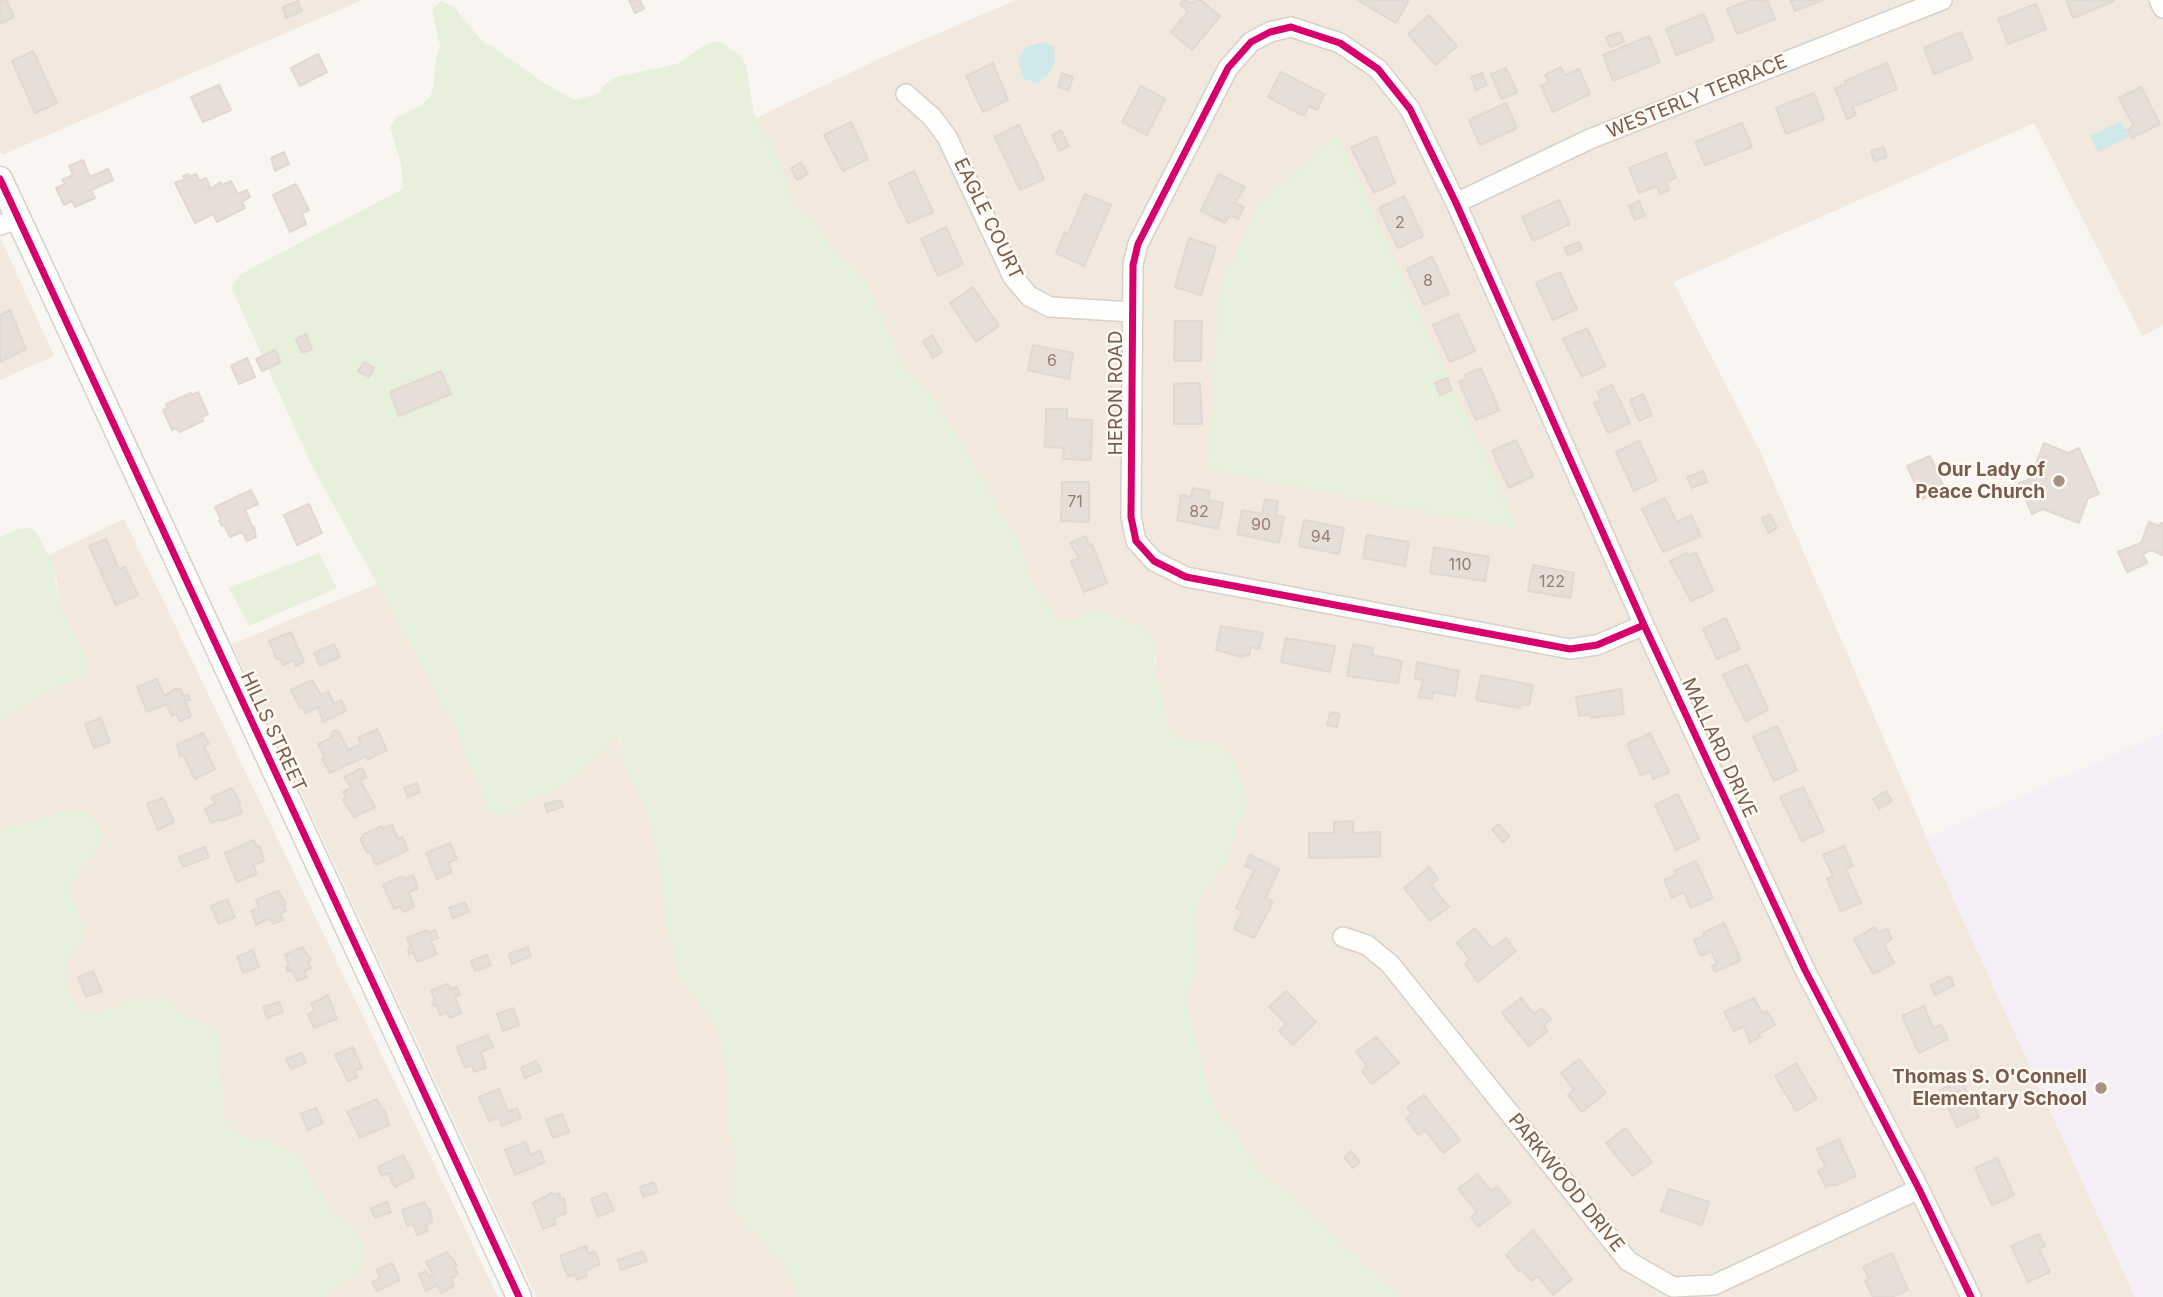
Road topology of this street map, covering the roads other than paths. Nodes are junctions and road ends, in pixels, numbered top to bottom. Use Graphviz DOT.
graph roads {
  1 [pos="1942,0"];
  2 [pos="2159,0"];
  3 [pos="2163,8"];
  4 [pos="905,94"];
  5 [pos="0,179"];
  6 [pos="1457,203"];
  7 [pos="9,222"];
  8 [pos="1132,312"];
  9 [pos="1644,625"];
  10 [pos="1343,937"];
  11 [pos="1920,1189"];
  12 [pos="519,1297"];
  13 [pos="1971,1297"];
  1 -- 6 [label="street, WESTERLY TERRACE"];
  2 -- 3 [label="street"];
  4 -- 8 [label="street, EAGLE COURT"];
  5 -- 7 [label="street, HILLS STREET"];
  6 -- 8 [label="street, HERON ROAD"];
  6 -- 9 [label="street, MALLARD DRIVE"];
  7 -- 12 [label="street, HILLS STREET"];
  8 -- 9 [label="street, HERON ROAD"];
  9 -- 11 [label="street, MALLARD DRIVE"];
  10 -- 11 [label="street, PARKWOOD DRIVE"];
  11 -- 13 [label="street, MALLARD DRIVE"];
}
